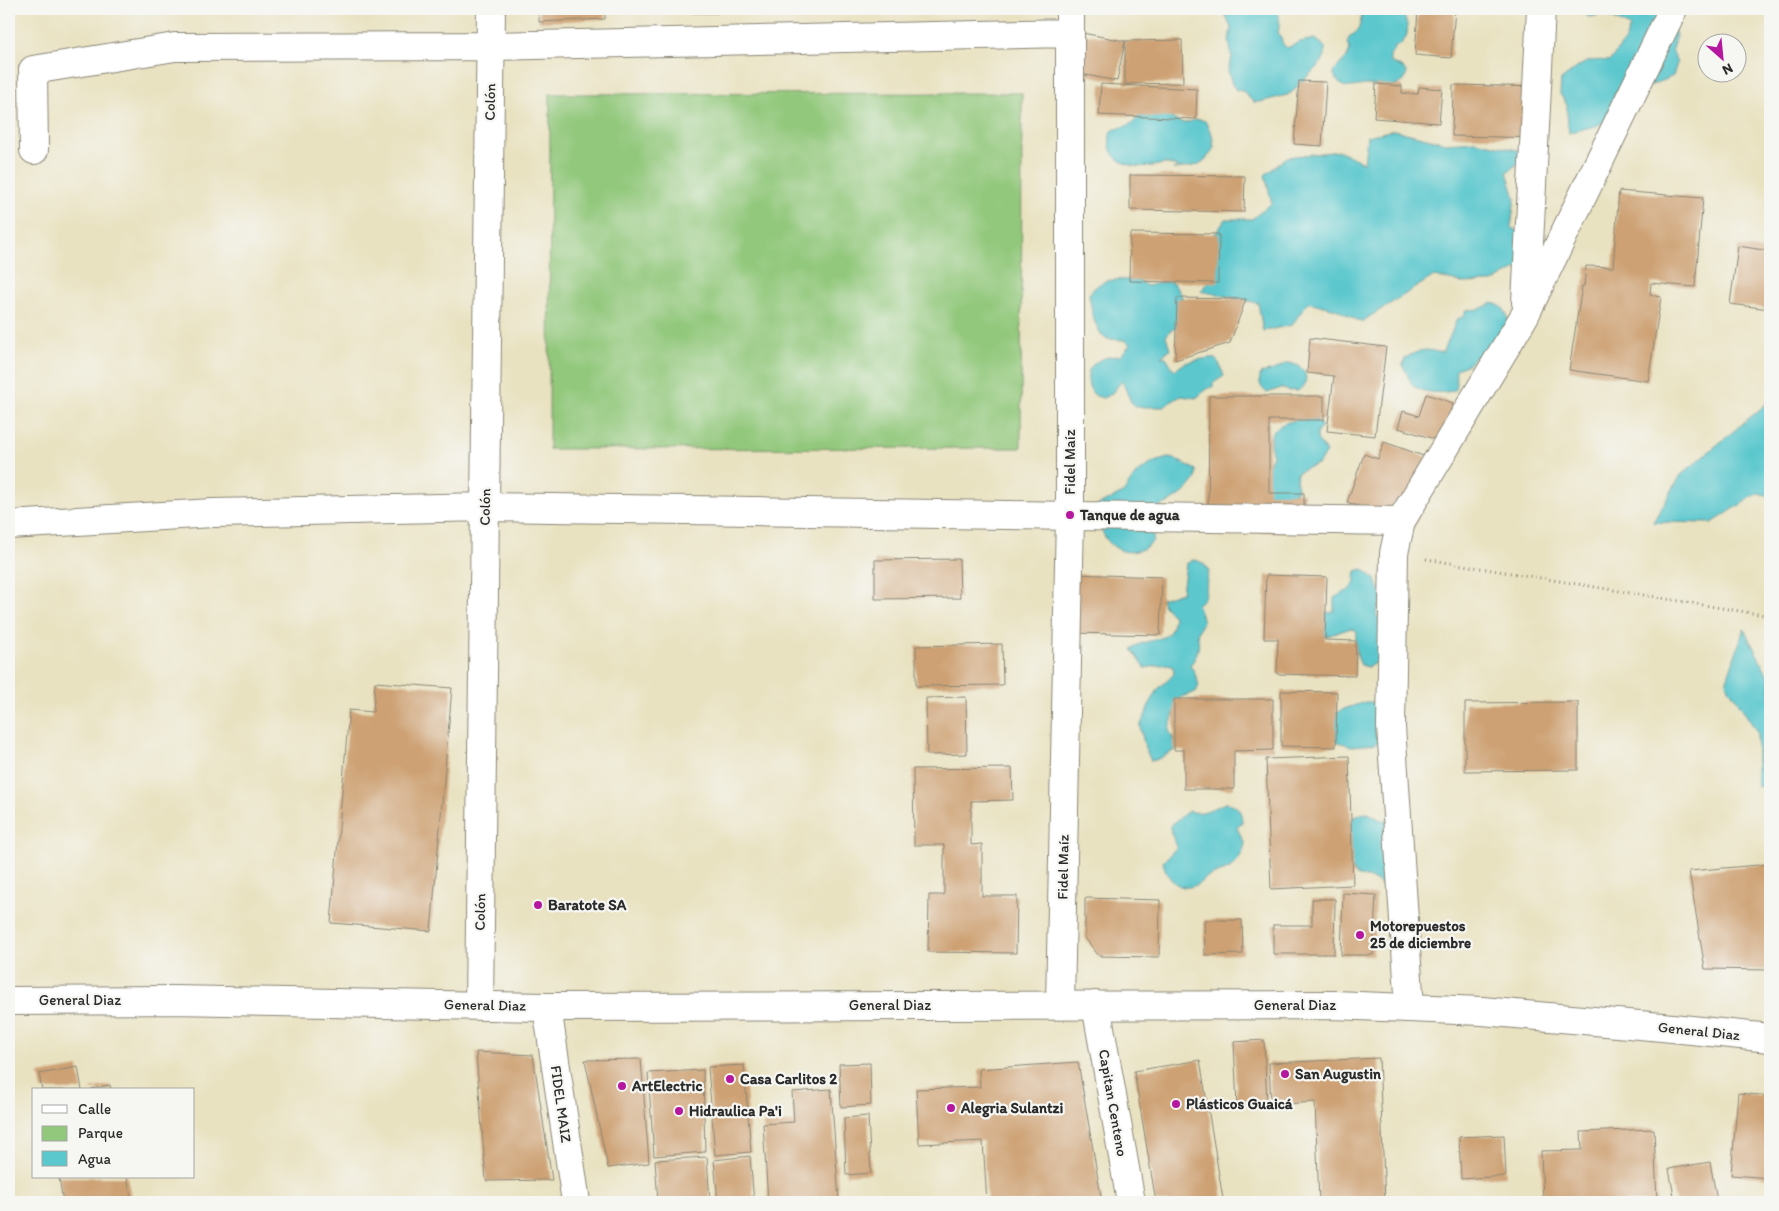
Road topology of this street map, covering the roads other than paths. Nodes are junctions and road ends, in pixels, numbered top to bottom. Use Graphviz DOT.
graph roads {
  1 [pos="491,9"];
  2 [pos="1542,9"];
  3 [pos="1673,9"];
  4 [pos="1070,21"];
  5 [pos="491,46"];
  6 [pos="34,150"];
  7 [pos="1525,315"];
  8 [pos="485,507"];
  9 [pos="1070,515"];
  10 [pos="1401,521"];
  11 [pos="9,525"];
  12 [pos="9,1001"];
  13 [pos="479,1005"];
  14 [pos="1060,1005"];
  15 [pos="1096,1005"];
  16 [pos="547,1006"];
  17 [pos="1410,1008"];
  18 [pos="1770,1038"];
  19 [pos="576,1202"];
  20 [pos="1131,1202"];
  1 -- 5 [label="street, Colón"];
  2 -- 7 [label="street"];
  3 -- 7 [label="street"];
  4 -- 5 [label="street"];
  4 -- 9 [label="street, Fidel Maíz"];
  5 -- 6 [label="street"];
  5 -- 8 [label="street, Colón"];
  7 -- 10 [label="street"];
  8 -- 9 [label="street"];
  8 -- 11 [label="street"];
  8 -- 13 [label="street, Colón"];
  9 -- 10 [label="street"];
  9 -- 14 [label="street, Fidel Maíz"];
  10 -- 17 [label="street"];
  12 -- 13 [label="street, General Diaz"];
  13 -- 16 [label="street, General Diaz"];
  14 -- 15 [label="street, General Diaz"];
  14 -- 16 [label="street, General Diaz"];
  15 -- 17 [label="street, General Diaz"];
  15 -- 20 [label="street, Capitan Centeno"];
  16 -- 19 [label="street, FIDEL MAIZ"];
  17 -- 18 [label="street, General Diaz"];
}
